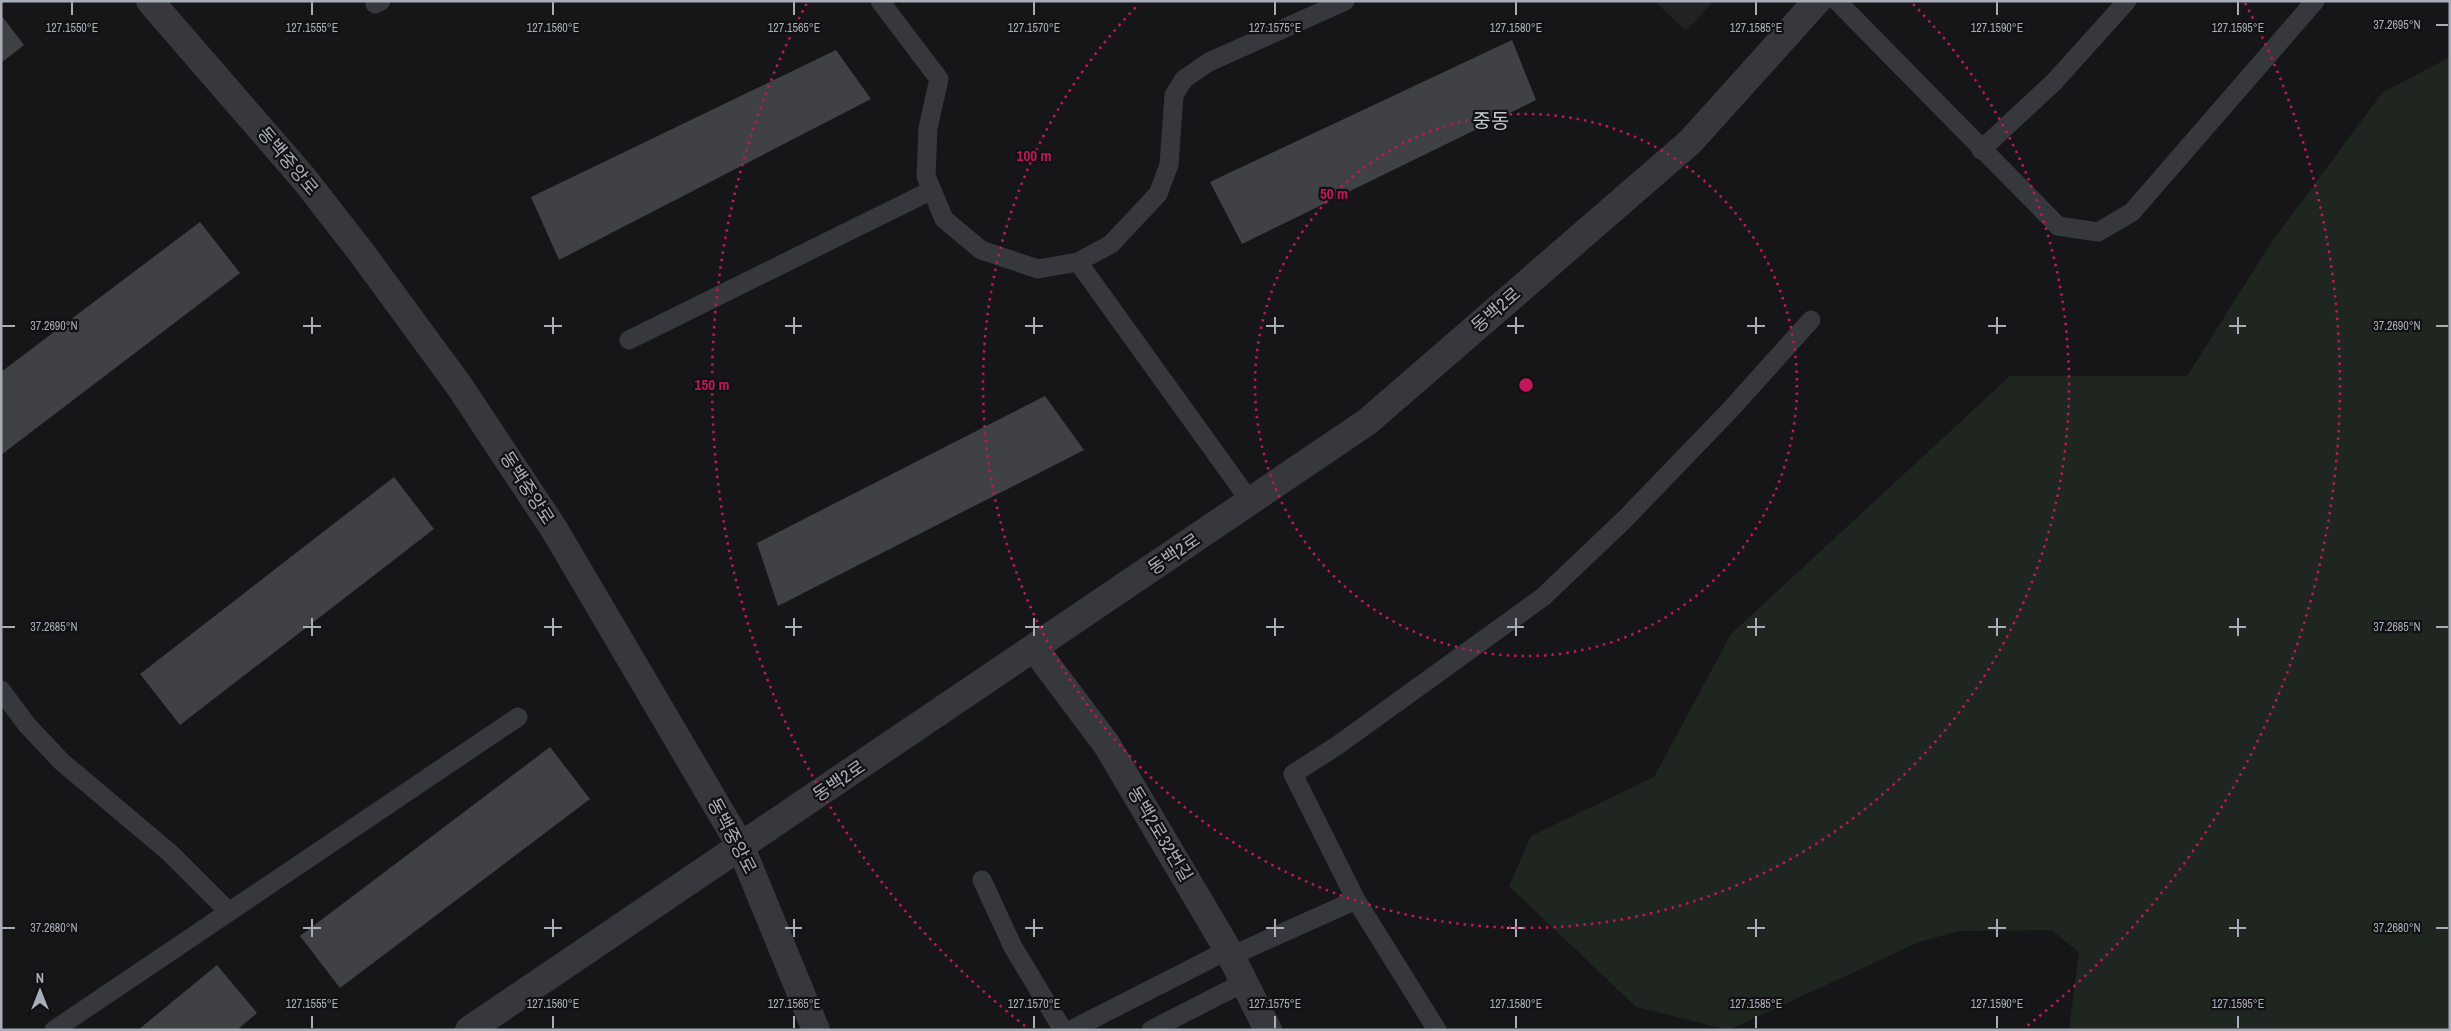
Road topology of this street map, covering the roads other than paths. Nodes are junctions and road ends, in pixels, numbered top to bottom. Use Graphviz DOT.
graph roads {
  1 [pos="150,1"];
  2 [pos="880,1"];
  3 [pos="1345,1"];
  4 [pos="1816,1"];
  5 [pos="1837,1"];
  6 [pos="2127,1"];
  7 [pos="2315,1"];
  8 [pos="1982,150"];
  9 [pos="932,190"];
  10 [pos="1078,262"];
  11 [pos="1811,320"];
  12 [pos="629,340"];
  13 [pos="1250,501"];
  14 [pos="1035,648"];
  15 [pos="1,690"];
  16 [pos="518,717"];
  17 [pos="740,846"];
  18 [pos="982,880"];
  19 [pos="1356,900"];
  20 [pos="228,910"];
  21 [pos="1230,953"];
  22 [pos="1243,983"];
  23 [pos="54,1030"];
  24 [pos="469,1030"];
  25 [pos="816,1030"];
  26 [pos="1063,1030"];
  27 [pos="1071,1030"];
  28 [pos="1151,1030"];
  29 [pos="1268,1030"];
  30 [pos="1436,1030"];
  1 -- 17 [label="street, 동백중앙로"];
  2 -- 9 [label="lane"];
  3 -- 10 [label="lane"];
  4 -- 13 [label="street, 동백2로"];
  5 -- 8 [label="lane"];
  6 -- 8 [label="lane"];
  7 -- 8 [label="lane"];
  9 -- 10 [label="lane"];
  9 -- 12 [label="lane"];
  10 -- 13 [label="lane"];
  11 -- 19 [label="lane"];
  13 -- 14 [label="street, 동백2로"];
  14 -- 17 [label="street, 동백2로"];
  14 -- 21 [label="street, 동백2로32번길"];
  15 -- 20 [label="lane"];
  16 -- 20 [label="lane"];
  17 -- 24 [label="street, 동백2로"];
  17 -- 25 [label="street, 동백중앙로"];
  18 -- 26 [label="lane"];
  19 -- 21 [label="lane"];
  19 -- 30 [label="lane"];
  20 -- 23 [label="lane"];
  21 -- 22 [label="street, 동백2로32번길"];
  21 -- 27 [label="lane"];
  22 -- 28 [label="lane"];
  22 -- 29 [label="street, 동백2로32번길"];
}
